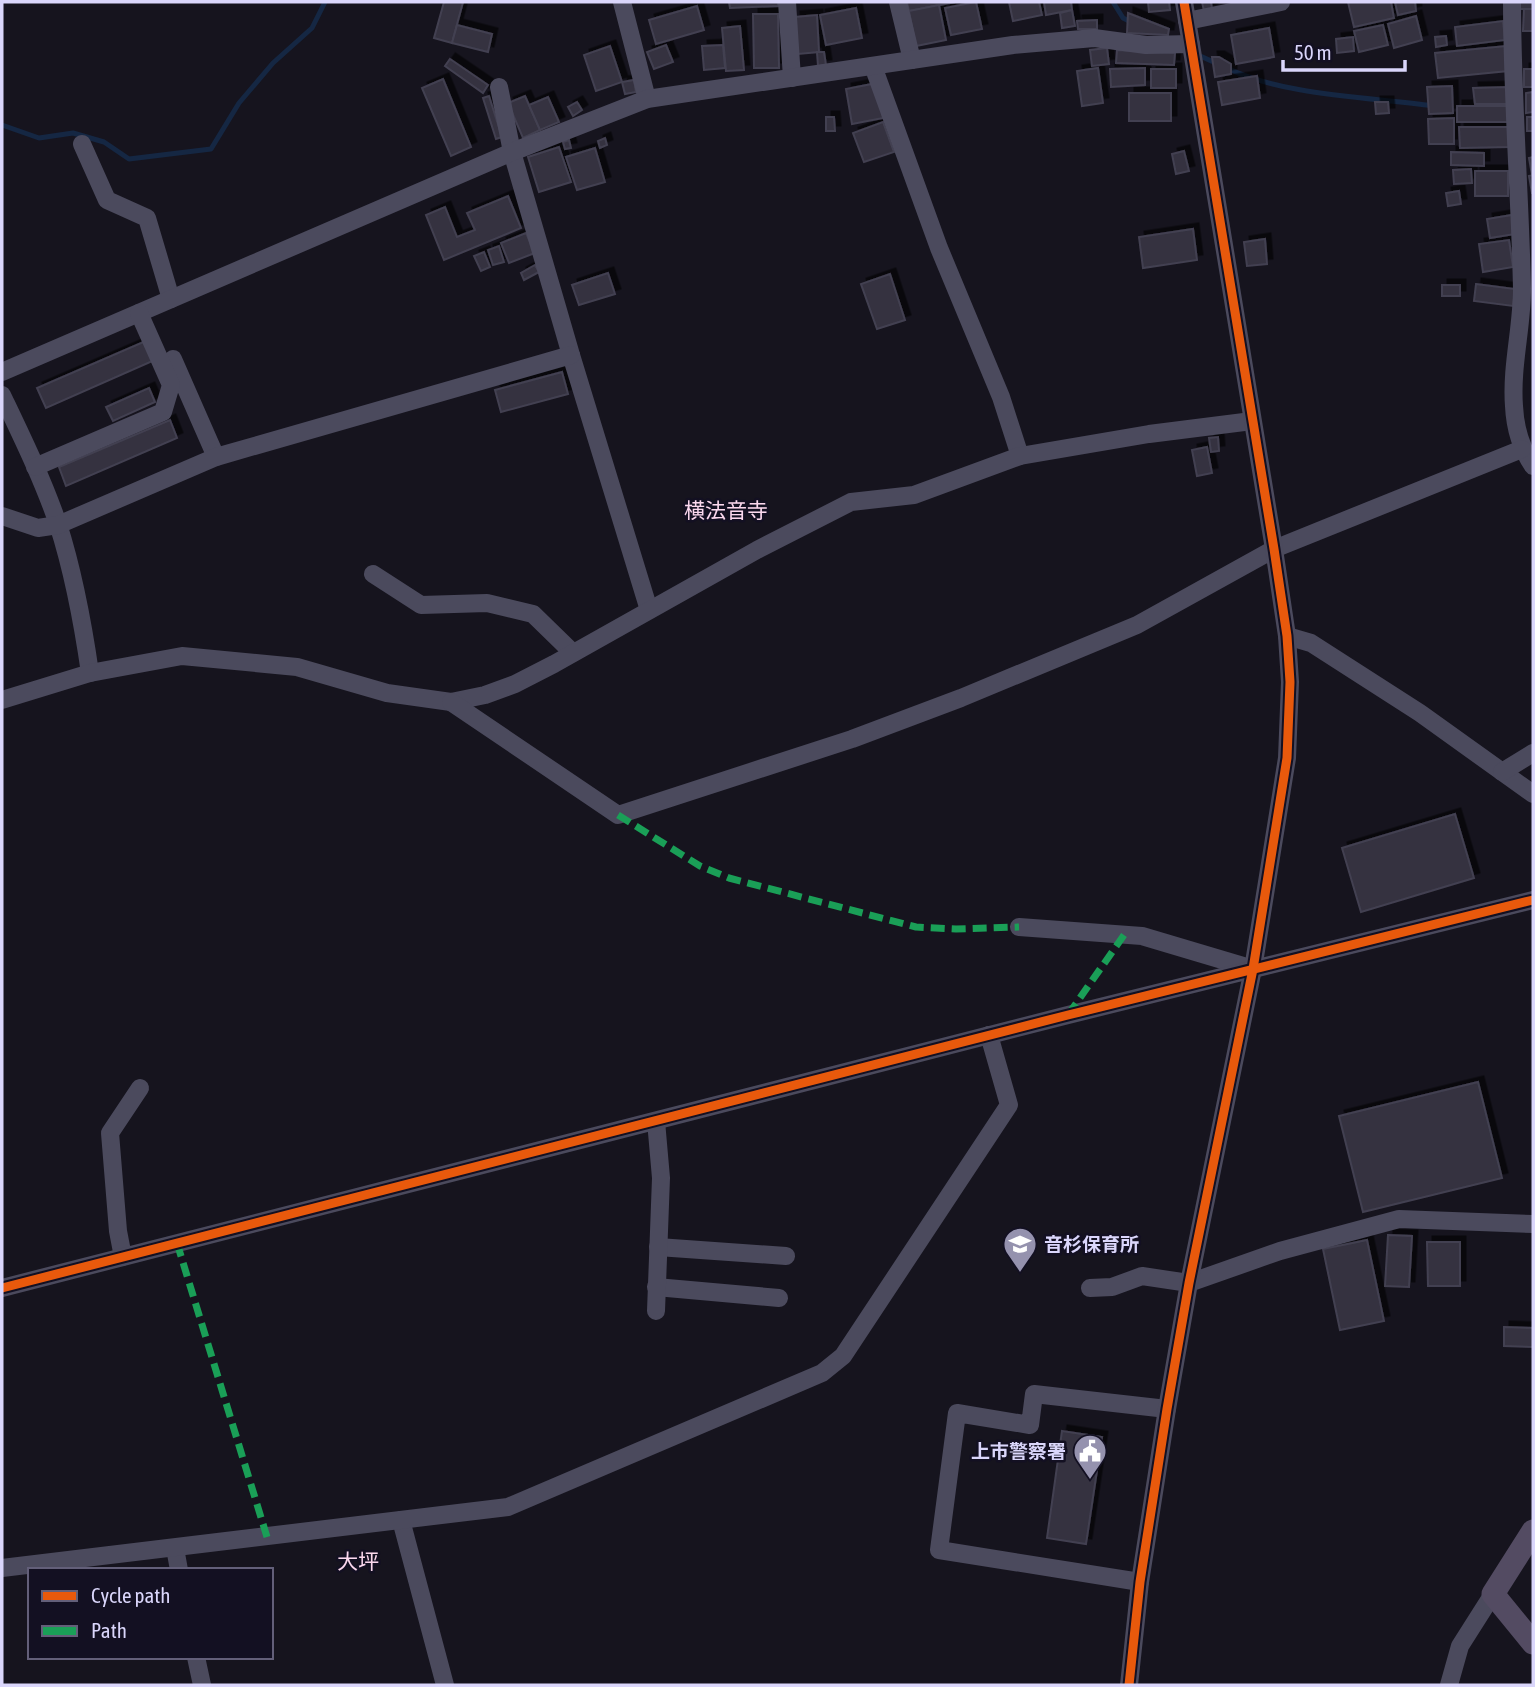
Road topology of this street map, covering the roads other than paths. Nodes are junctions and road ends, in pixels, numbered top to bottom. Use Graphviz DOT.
graph roads {
  1 [pos="622,2"];
  2 [pos="787,2"];
  3 [pos="898,2"];
  4 [pos="1184,2"];
  5 [pos="1281,2"];
  6 [pos="1512,2"];
  7 [pos="1187,21"];
  8 [pos="1191,44"];
  9 [pos="912,60"];
  10 [pos="873,66"];
  11 [pos="792,78"];
  12 [pos="499,86"];
  13 [pos="647,99"];
  14 [pos="82,144"];
  15 [pos="512,152"];
  16 [pos="171,299"];
  17 [pos="145,310"];
  18 [pos="571,355"];
  19 [pos="2,372"];
  20 [pos="2,395"];
  21 [pos="1252,421"];
  22 [pos="1522,449"];
  23 [pos="1020,456"];
  24 [pos="216,457"];
  25 [pos="1533,466"];
  26 [pos="35,467"];
  27 [pos="2,516"];
  28 [pos="58,525"];
  29 [pos="1274,549"];
  30 [pos="373,574"];
  31 [pos="649,610"];
  32 [pos="1287,636"];
  33 [pos="573,653"];
  34 [pos="90,673"];
  35 [pos="2,700"];
  36 [pos="452,702"];
  37 [pos="1533,753"];
  38 [pos="1502,772"];
  39 [pos="1533,794"];
  40 [pos="1533,900"];
  41 [pos="1019,927"];
  42 [pos="1253,969"];
  43 [pos="989,1035"];
  44 [pos="141,1088"];
  45 [pos="656,1121"];
  46 [pos="1533,1223"];
  47 [pos="658,1247"];
  48 [pos="123,1256"];
  49 [pos="786,1256"];
  50 [pos="1189,1283"];
  51 [pos="2,1287"];
  52 [pos="656,1287"];
  53 [pos="1090,1288"];
  54 [pos="779,1298"];
  55 [pos="656,1311"];
  56 [pos="1167,1409"];
  57 [pos="401,1521"];
  58 [pos="1533,1531"];
  59 [pos="175,1548"];
  60 [pos="179,1568"];
  61 [pos="2,1569"];
  62 [pos="1140,1581"];
  63 [pos="1493,1594"];
  64 [pos="1533,1643"];
  65 [pos="196,1659"];
  66 [pos="202,1685"];
  67 [pos="444,1685"];
  68 [pos="1129,1685"];
  69 [pos="1449,1685"];
  1 -- 13 [label="street"];
  2 -- 11 [label="street"];
  3 -- 9 [label="street"];
  4 -- 7 [label="street"];
  5 -- 7 [label="street"];
  6 -- 22 [label="street"];
  7 -- 8 [label="street"];
  8 -- 9 [label="street"];
  8 -- 21 [label="street"];
  9 -- 10 [label="street"];
  10 -- 11 [label="street"];
  10 -- 23 [label="street"];
  11 -- 13 [label="street"];
  12 -- 15 [label="street"];
  13 -- 15 [label="street"];
  14 -- 16 [label="street"];
  15 -- 16 [label="street"];
  15 -- 18 [label="street"];
  16 -- 17 [label="street"];
  17 -- 19 [label="street"];
  17 -- 24 [label="street"];
  17 -- 26 [label="street"];
  18 -- 24 [label="street"];
  18 -- 31 [label="street"];
  20 -- 26 [label="street"];
  21 -- 23 [label="street"];
  21 -- 29 [label="street"];
  22 -- 25 [label="street"];
  22 -- 29 [label="street"];
  23 -- 31 [label="street"];
  24 -- 28 [label="street"];
  26 -- 28 [label="street"];
  27 -- 28 [label="street"];
  28 -- 34 [label="street"];
  29 -- 32 [label="street"];
  29 -- 36 [label="street"];
  30 -- 33 [label="street"];
  31 -- 33 [label="street"];
  32 -- 38 [label="street"];
  32 -- 42 [label="street"];
  33 -- 36 [label="street"];
  34 -- 35 [label="street"];
  34 -- 36 [label="street"];
  37 -- 38 [label="street"];
  38 -- 39 [label="street"];
  40 -- 42 [label="street"];
  41 -- 42 [label="street"];
  42 -- 43 [label="street"];
  42 -- 50 [label="street"];
  43 -- 45 [label="street"];
  43 -- 57 [label="street"];
  44 -- 48 [label="street"];
  45 -- 47 [label="street"];
  45 -- 48 [label="street"];
  46 -- 50 [label="street"];
  47 -- 49 [label="street"];
  47 -- 52 [label="street"];
  48 -- 51 [label="street"];
  50 -- 53 [label="street"];
  50 -- 56 [label="street"];
  52 -- 54 [label="street"];
  52 -- 55 [label="street"];
  56 -- 62 [label="street"];
  56 -- 62 [label="street"];
  57 -- 59 [label="street"];
  57 -- 67 [label="street"];
  58 -- 63 [label="main road"];
  59 -- 60 [label="street"];
  59 -- 61 [label="street"];
  62 -- 68 [label="street"];
  63 -- 64 [label="main road"];
  63 -- 69 [label="street"];
  65 -- 66 [label="street"];
}
